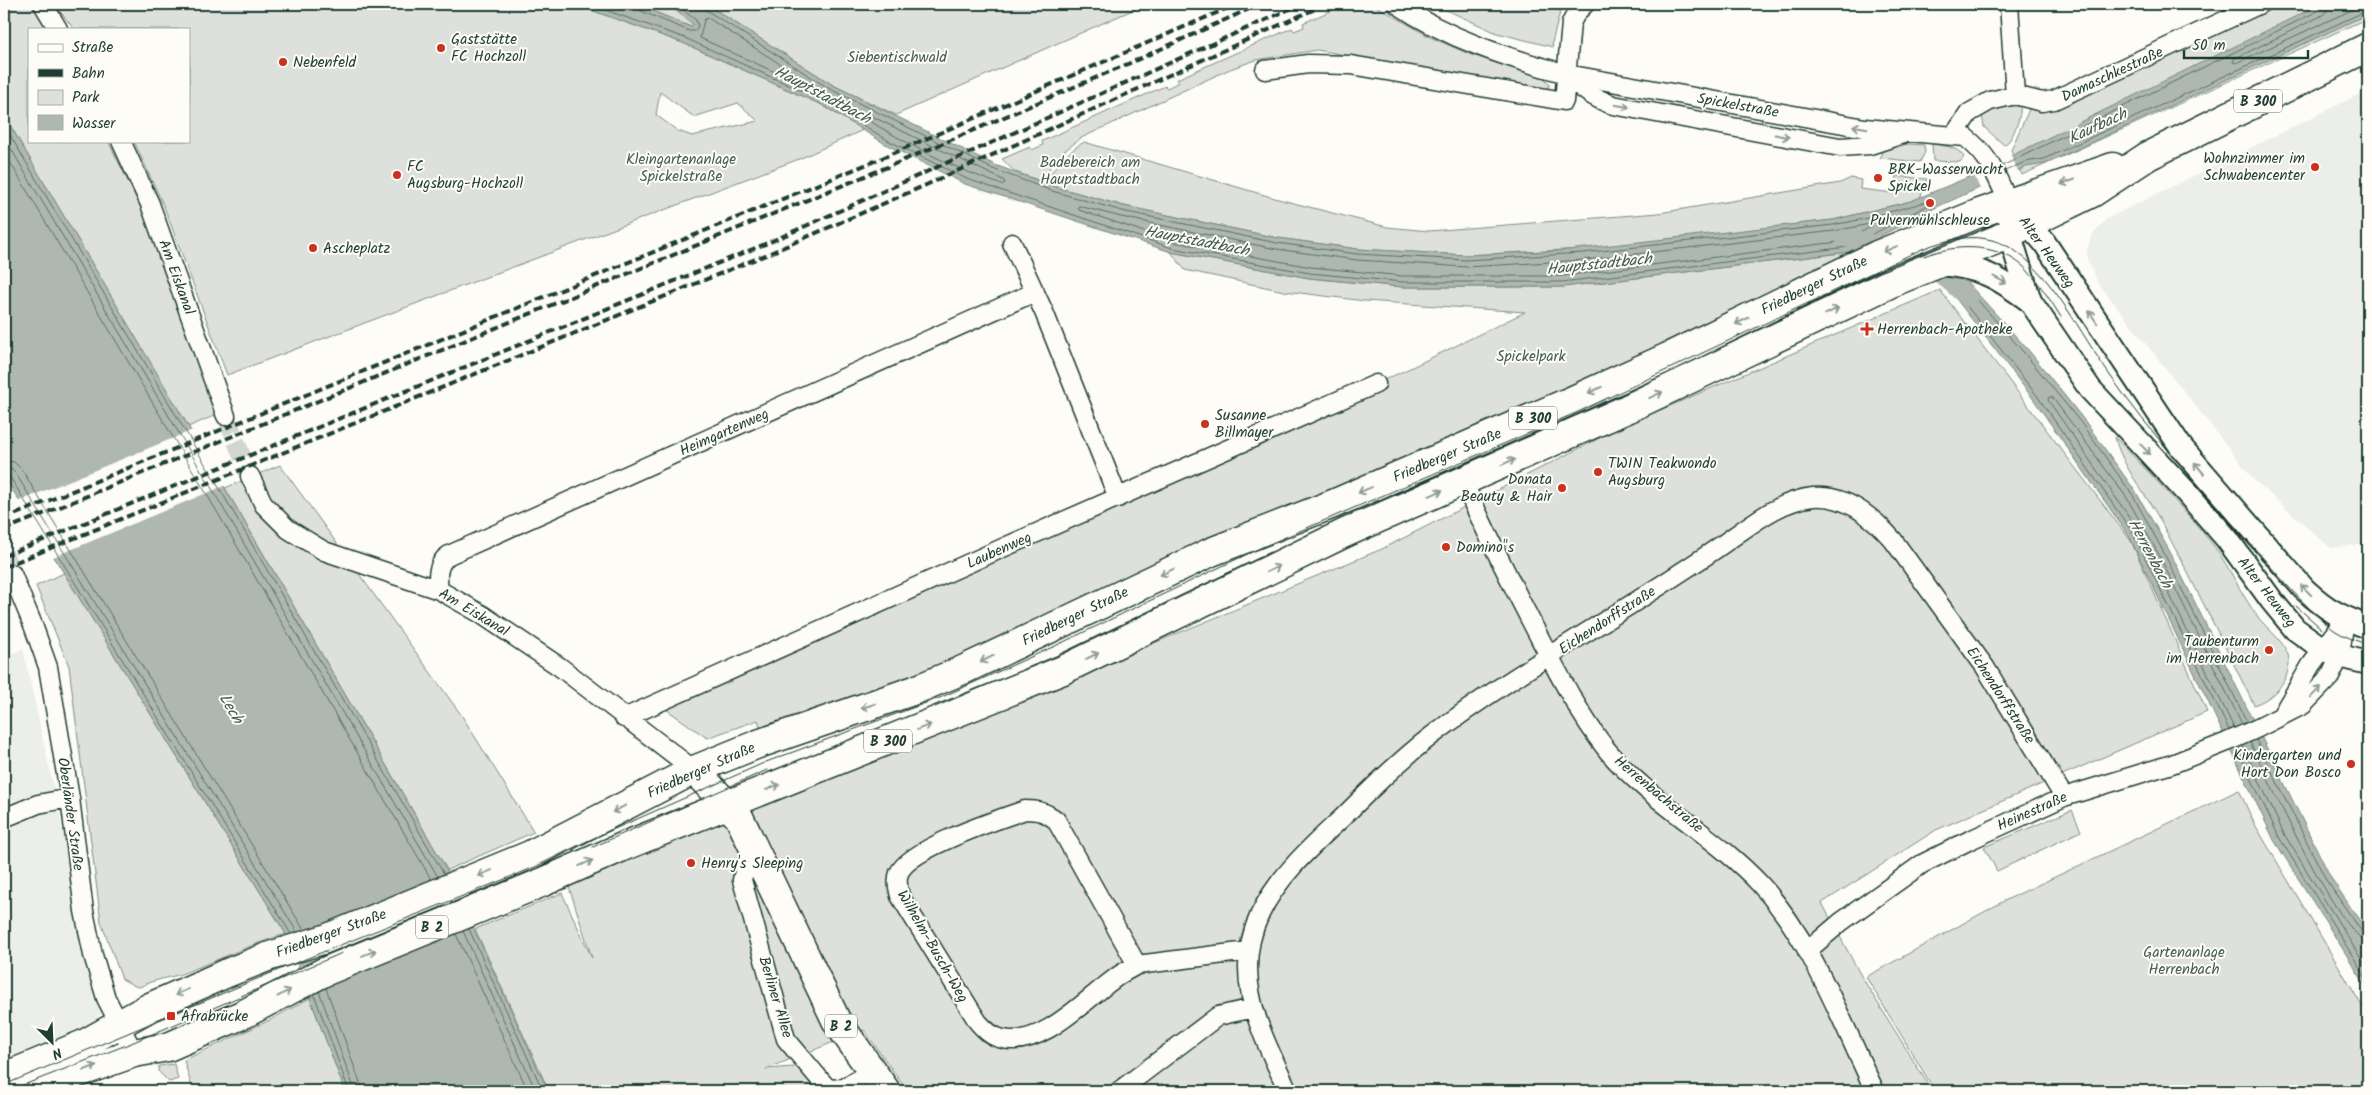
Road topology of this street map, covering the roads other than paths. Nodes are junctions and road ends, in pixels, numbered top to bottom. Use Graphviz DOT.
graph roads {
  1 [pos="43,4"];
  2 [pos="1397,4"];
  3 [pos="1584,4"];
  4 [pos="2009,4"];
  5 [pos="2260,4"];
  6 [pos="2229,10"];
  7 [pos="57,28"];
  8 [pos="2368,47"];
  9 [pos="1265,70"];
  10 [pos="1567,74"];
  11 [pos="2015,95"];
  12 [pos="1596,99"];
  13 [pos="1564,101"];
  14 [pos="1909,132"];
  15 [pos="1954,135"];
  16 [pos="121,142"];
  17 [pos="2148,156"];
  18 [pos="2005,194"];
  19 [pos="2020,228"];
  20 [pos="1012,243"];
  21 [pos="1965,260"];
  22 [pos="1036,292"];
  23 [pos="2030,301"];
  24 [pos="1376,384"];
  25 [pos="226,416"];
  26 [pos="250,476"];
  27 [pos="1463,481"];
  28 [pos="1118,498"];
  29 [pos="12,574"];
  30 [pos="439,590"];
  31 [pos="2325,608"];
  32 [pos="2345,618"];
  33 [pos="2368,627"];
  34 [pos="2323,648"];
  35 [pos="1550,657"];
  36 [pos="2368,663"];
  37 [pos="624,718"];
  38 [pos="694,770"];
  39 [pos="2064,797"];
  40 [pos="70,798"];
  41 [pos="728,805"];
  42 [pos="4,818"];
  43 [pos="750,861"];
  44 [pos="1248,951"];
  45 [pos="1807,951"];
  46 [pos="1137,965"];
  47 [pos="1253,1008"];
  48 [pos="118,1024"];
  49 [pos="134,1053"];
  50 [pos="4,1077"];
  51 [pos="878,1081"];
  52 [pos="28,1091"];
  53 [pos="1119,1091"];
  54 [pos="1288,1091"];
  55 [pos="1875,1091"];
  1 -- 7 [label="street"];
  2 -- 10 [label="street, Spickelstraße"];
  3 -- 10 [label="street"];
  4 -- 11 [label="street"];
  5 -- 6 [label="street, Damaschkestraße"];
  6 -- 11 [label="street, Damaschkestraße"];
  8 -- 17 [label="main road, Friedberger Straße / B 300"];
  9 -- 13 [label="street, Spickelstraße"];
  10 -- 12 [label="street, Spickelstraße"];
  10 -- 13 [label="street"];
  14 -- 10 [label="street, Spickelstraße, one-way"];
  11 -- 15 [label="street"];
  12 -- 13 [label="street, Spickelstraße"];
  12 -- 14 [label="street, Spickelstraße, one-way"];
  14 -- 15 [label="street, Spickelstraße"];
  15 -- 18 [label="street, Spickelstraße"];
  16 -- 25 [label="street, Am Eiskanal"];
  17 -- 18 [label="main road, Friedberger Straße / B 300, one-way"];
  17 -- 19 [label="main road, Friedberger Straße / B 300"];
  18 -- 19 [label="street, Alter Heuweg"];
  18 -- 38 [label="main road, Friedberger Straße / B 300, one-way"];
  19 -- 21 [label="main road, Friedberger Straße / B 300"];
  19 -- 23 [label="street, Alter Heuweg"];
  31 -- 19 [label="street, Alter Heuweg, one-way"];
  20 -- 22 [label="street"];
  21 -- 23 [label="street, one-way"];
  27 -- 21 [label="main road, Friedberger Straße / B 300, one-way"];
  22 -- 28 [label="street"];
  22 -- 30 [label="street, Heimgartenweg"];
  23 -- 34 [label="street, Alter Heuweg, one-way"];
  24 -- 28 [label="street, Laubenweg"];
  26 -- 30 [label="street, Am Eiskanal"];
  27 -- 35 [label="street, Herrenbachstraße"];
  41 -- 27 [label="main road, Friedberger Straße / B 300, one-way"];
  28 -- 37 [label="street, Laubenweg"];
  29 -- 40 [label="street, Oberländer Straße"];
  30 -- 37 [label="street, Am Eiskanal"];
  31 -- 32 [label="street, Alter Heuweg"];
  31 -- 34 [label="street, Alter Heuweg"];
  32 -- 33 [label="street, Alter Heuweg"];
  32 -- 34 [label="street, Heinestraße"];
  34 -- 36 [label="street, Alter Heuweg"];
  34 -- 39 [label="street, Heinestraße"];
  35 -- 39 [label="street, Eichendorffstraße"];
  35 -- 44 [label="street, Eichendorffstraße"];
  35 -- 45 [label="street, Herrenbachstraße"];
  37 -- 38 [label="street, Am Eiskanal"];
  38 -- 41 [label="main road, Berliner Allee / B 2"];
  38 -- 48 [label="main road, Friedberger Straße / B 2, one-way"];
  39 -- 45 [label="street, Heinestraße"];
  40 -- 42 [label="street"];
  40 -- 48 [label="street, Oberländer Straße"];
  41 -- 43 [label="main road, Berliner Allee / B 2"];
  49 -- 41 [label="main road, Friedberger Straße / B 2, one-way"];
  43 -- 51 [label="main road, Berliner Allee / B 2"];
  43 -- 51 [label="street, Berliner Allee"];
  44 -- 46 [label="street, Wilhelm-Busch-Weg"];
  44 -- 47 [label="street, Eichendorffstraße"];
  45 -- 55 [label="street, Herrenbachstraße"];
  46 -- 46 [label="street, Wilhelm-Busch-Weg"];
  47 -- 53 [label="street"];
  47 -- 54 [label="street, Eichendorffstraße"];
  48 -- 49 [label="street, Oberländer Straße"];
  48 -- 50 [label="main road, Friedberger Straße / B 2"];
  52 -- 49 [label="main road, Friedberger Straße / B 2, one-way"];
}
